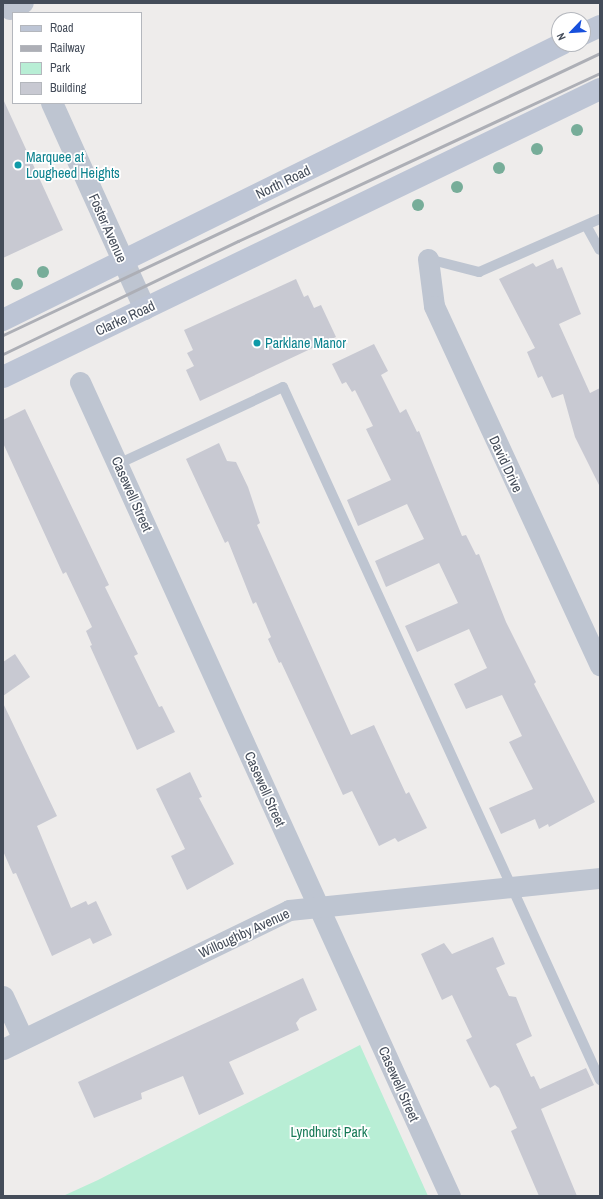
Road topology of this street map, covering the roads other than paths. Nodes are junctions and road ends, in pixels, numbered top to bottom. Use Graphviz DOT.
graph roads {
  1 [pos="551,49"];
  2 [pos="600,89"];
  3 [pos="52,104"];
  4 [pos="600,219"];
  5 [pos="586,227"];
  6 [pos="600,250"];
  7 [pos="428,259"];
  8 [pos="123,261"];
  9 [pos="145,309"];
  10 [pos="3,320"];
  11 [pos="3,377"];
  12 [pos="80,382"];
  13 [pos="118,464"];
  14 [pos="600,665"];
  15 [pos="600,878"];
  16 [pos="513,887"];
  17 [pos="318,906"];
  18 [pos="3,996"];
  19 [pos="22,1039"];
  20 [pos="3,1049"];
  21 [pos="600,1080"];
  22 [pos="450,1196"];
  1 -- 8 [label="main road, North Road"];
  2 -- 9 [label="main road, Clarke Road"];
  3 -- 8 [label="street, Foster Avenue"];
  4 -- 5 [label="lane"];
  5 -- 6 [label="lane"];
  5 -- 7 [label="lane"];
  7 -- 14 [label="street, David Drive"];
  8 -- 9 [label="street, Foster Avenue"];
  8 -- 10 [label="main road, North Road"];
  9 -- 11 [label="main road, Clarke Road"];
  12 -- 13 [label="street, Casewell Street"];
  13 -- 16 [label="lane"];
  13 -- 17 [label="street, Casewell Street"];
  15 -- 16 [label="street, Willoughby Avenue"];
  16 -- 17 [label="street, Willoughby Avenue"];
  16 -- 21 [label="lane"];
  17 -- 19 [label="street, Willoughby Avenue"];
  17 -- 22 [label="street, Casewell Street"];
  18 -- 19 [label="street"];
  19 -- 20 [label="street, Willoughby Avenue"];
}
